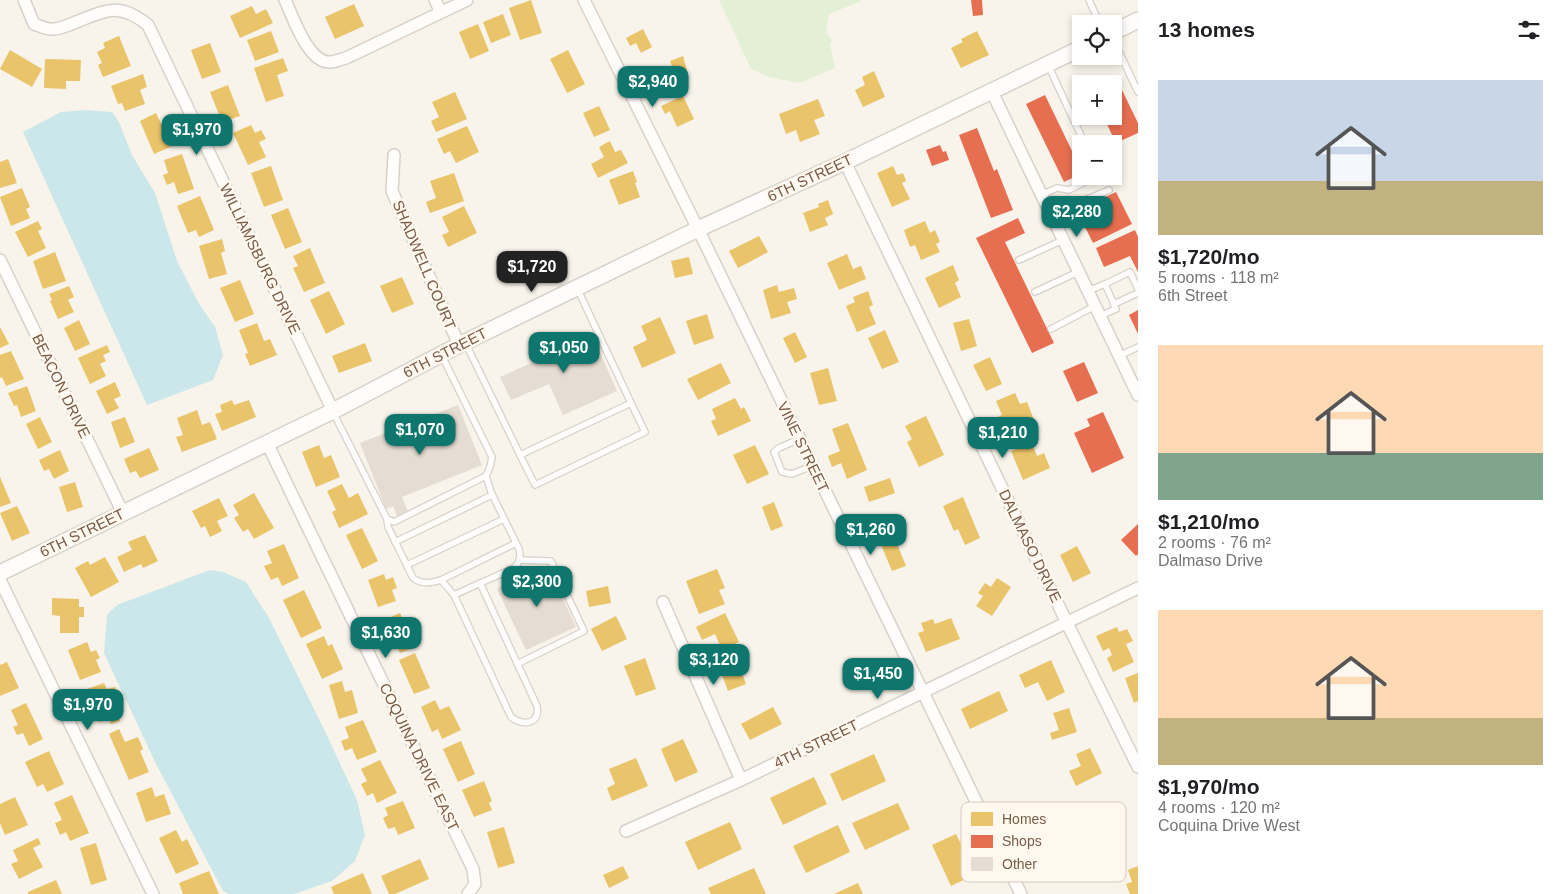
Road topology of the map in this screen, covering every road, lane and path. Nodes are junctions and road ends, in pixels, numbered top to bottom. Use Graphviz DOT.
graph roads {
  1 [pos="24,0"];
  2 [pos="284,0"];
  3 [pos="435,0"];
  4 [pos="467,0"];
  5 [pos="584,0"];
  6 [pos="1089,0"];
  7 [pos="441,12"];
  8 [pos="1096,15"];
  9 [pos="1138,20"];
  10 [pos="1122,28"];
  11 [pos="1072,53"];
  12 [pos="1122,58"];
  13 [pos="1048,65"];
  14 [pos="992,92"];
  15 [pos="1138,92"];
  16 [pos="1081,135"];
  17 [pos="394,154"];
  18 [pos="846,162"];
  19 [pos="1079,185"];
  20 [pos="1109,190"];
  21 [pos="1041,195"];
  22 [pos="1057,227"];
  23 [pos="698,229"];
  24 [pos="1063,240"];
  25 [pos="0,260"];
  26 [pos="1019,260"];
  27 [pos="1078,272"];
  28 [pos="1105,284"];
  29 [pos="577,288"];
  30 [pos="1138,289"];
  31 [pos="1088,291"];
  32 [pos="1035,292"];
  33 [pos="1138,293"];
  34 [pos="1114,304"];
  35 [pos="1097,311"];
  36 [pos="1051,328"];
  37 [pos="462,343"];
  38 [pos="1138,347"];
  39 [pos="441,354"];
  40 [pos="1119,356"];
  41 [pos="1138,395"];
  42 [pos="631,403"];
  43 [pos="333,411"];
  44 [pos="800,439"];
  45 [pos="267,443"];
  46 [pos="520,454"];
  47 [pos="812,466"];
  48 [pos="486,476"];
  49 [pos="492,496"];
  50 [pos="123,512"];
  51 [pos="504,519"];
  52 [pos="387,520"];
  53 [pos="395,542"];
  54 [pos="516,543"];
  55 [pos="520,560"];
  56 [pos="407,565"];
  57 [pos="0,572"];
  58 [pos="0,580"];
  59 [pos="441,580"];
  60 [pos="480,583"];
  61 [pos="1138,588"];
  62 [pos="454,595"];
  63 [pos="663,602"];
  64 [pos="1067,623"];
  65 [pos="517,664"];
  66 [pos="922,693"];
  67 [pos="1138,767"];
  68 [pos="741,780"];
  69 [pos="976,802"];
  70 [pos="626,831"];
  71 [pos="1015,882"];
  72 [pos="471,889"];
  73 [pos="153,894"];
  74 [pos="1021,894"];
  1 -- 43 [label="street, WILLIAMSBURG DRIVE"];
  2 -- 7 [label="street"];
  3 -- 7 [label="street"];
  4 -- 7 [label="street"];
  5 -- 23 [label="street, VINE STREET"];
  6 -- 8 [label="lane"];
  9 -- 10 [label="street"];
  11 -- 13 [label="street, 6TH STREET"];
  12 -- 15 [label="lane"];
  13 -- 14 [label="street, 6TH STREET"];
  13 -- 16 [label="lane"];
  14 -- 18 [label="street, 6TH STREET"];
  14 -- 21 [label="street"];
  17 -- 37 [label="street, SHADWELL COURT"];
  18 -- 23 [label="street, 6TH STREET"];
  18 -- 64 [label="street, DALMASO DRIVE"];
  19 -- 21 [label="lane"];
  20 -- 22 [label="lane"];
  21 -- 22 [label="street"];
  22 -- 24 [label="street"];
  23 -- 29 [label="street, 6TH STREET"];
  23 -- 44 [label="street, VINE STREET"];
  24 -- 26 [label="lane"];
  24 -- 27 [label="street"];
  25 -- 50 [label="street, BEACON DRIVE"];
  27 -- 31 [label="street"];
  27 -- 32 [label="lane"];
  28 -- 30 [label="lane"];
  28 -- 31 [label="lane"];
  28 -- 34 [label="lane"];
  29 -- 37 [label="street, 6TH STREET"];
  29 -- 42 [label="lane"];
  31 -- 35 [label="street"];
  33 -- 34 [label="lane"];
  34 -- 35 [label="lane"];
  35 -- 36 [label="lane"];
  35 -- 40 [label="street"];
  37 -- 39 [label="street, 6TH STREET"];
  37 -- 46 [label="lane"];
  38 -- 40 [label="lane"];
  39 -- 43 [label="street, 6TH STREET"];
  39 -- 48 [label="lane"];
  40 -- 41 [label="street"];
  42 -- 46 [label="lane"];
  42 -- 46 [label="lane"];
  43 -- 45 [label="street, 6TH STREET"];
  43 -- 52 [label="lane"];
  44 -- 47 [label="street, VINE STREET"];
  44 -- 47 [label="lane"];
  45 -- 50 [label="street, 6TH STREET"];
  45 -- 72 [label="street, COQUINA DRIVE EAST"];
  47 -- 66 [label="street, VINE STREET"];
  48 -- 49 [label="lane"];
  48 -- 52 [label="lane"];
  49 -- 51 [label="lane"];
  49 -- 53 [label="lane"];
  50 -- 57 [label="street, 6TH STREET"];
  51 -- 54 [label="lane"];
  51 -- 56 [label="lane"];
  52 -- 53 [label="lane"];
  53 -- 56 [label="lane"];
  54 -- 55 [label="lane"];
  54 -- 59 [label="lane"];
  55 -- 60 [label="lane"];
  55 -- 65 [label="lane"];
  56 -- 59 [label="lane"];
  58 -- 73 [label="street"];
  59 -- 62 [label="lane"];
  60 -- 62 [label="lane"];
  60 -- 65 [label="lane"];
  61 -- 64 [label="street, 4TH STREET"];
  62 -- 65 [label="lane"];
  63 -- 68 [label="street"];
  64 -- 66 [label="street, 4TH STREET"];
  64 -- 67 [label="street, DALMASO DRIVE"];
  66 -- 68 [label="street, 4TH STREET"];
  66 -- 69 [label="street, VINE STREET"];
  68 -- 70 [label="street, 4TH STREET"];
  71 -- 74 [label="street, VINE STREET"];
}
